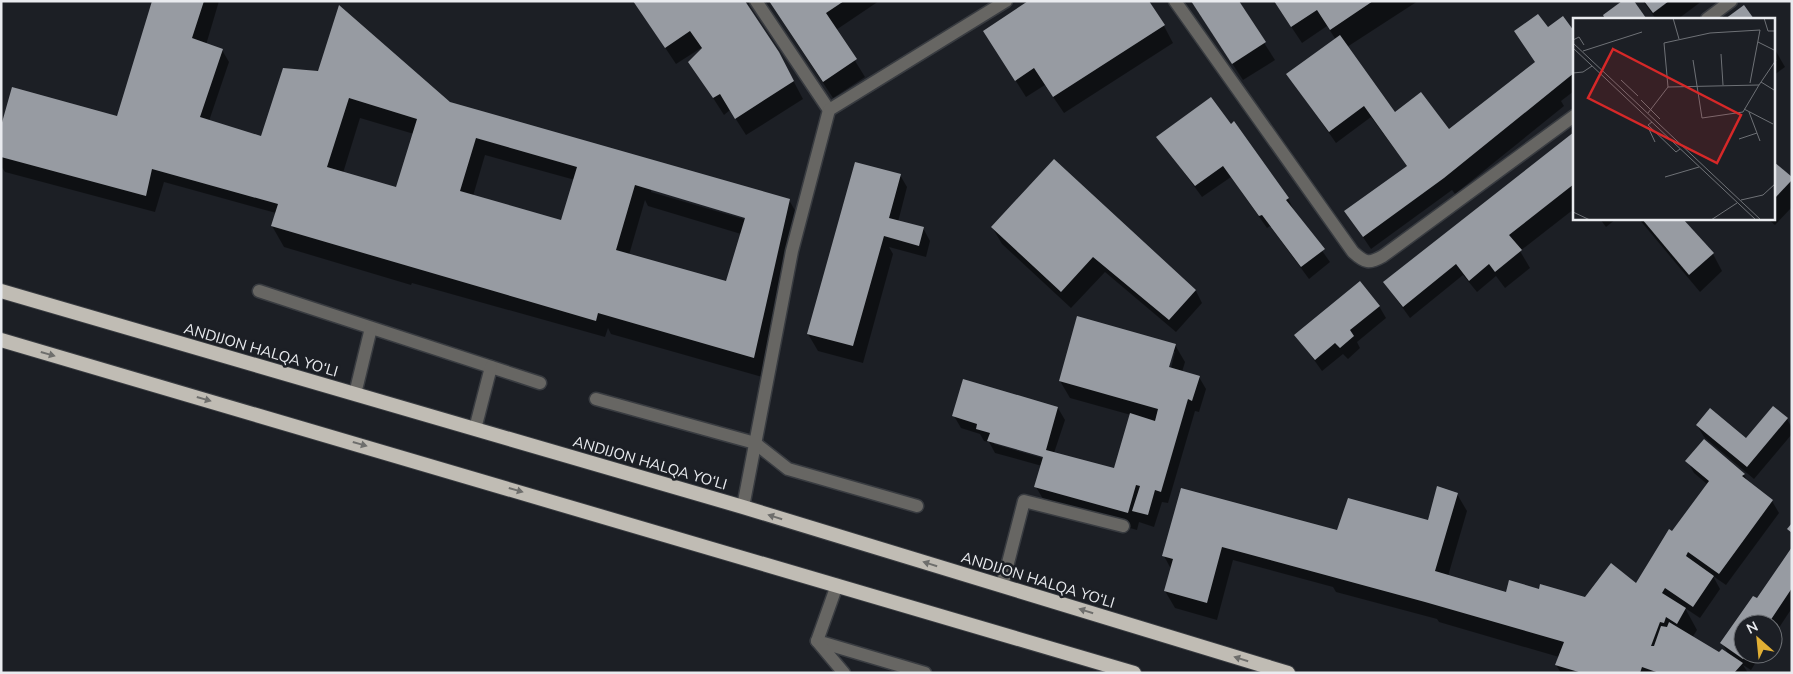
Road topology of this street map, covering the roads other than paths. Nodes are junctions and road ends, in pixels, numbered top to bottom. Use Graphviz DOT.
graph roads {
  1 [pos="756,1"];
  2 [pos="1006,1"];
  3 [pos="1175,1"];
  4 [pos="1731,1"];
  5 [pos="1708,18"];
  6 [pos="829,110"];
  7 [pos="1573,117"];
  8 [pos="1,291"];
  9 [pos="259,292"];
  10 [pos="371,328"];
  11 [pos="1,340"];
  12 [pos="492,367"];
  13 [pos="540,383"];
  14 [pos="354,394"];
  15 [pos="596,399"];
  16 [pos="475,429"];
  17 [pos="755,443"];
  18 [pos="917,506"];
  19 [pos="743,507"];
  20 [pos="1123,526"];
  21 [pos="837,585"];
  22 [pos="1002,586"];
  23 [pos="817,640"];
  24 [pos="844,673"];
  25 [pos="925,673"];
  26 [pos="1134,673"];
  27 [pos="1288,673"];
  1 -- 6 [label="lane"];
  2 -- 6 [label="lane"];
  3 -- 7 [label="lane"];
  4 -- 5 [label="lane"];
  6 -- 17 [label="lane"];
  8 -- 14 [label="highway, ANDIJON HALQA YO‘LI"];
  9 -- 10 [label="lane"];
  10 -- 12 [label="lane"];
  10 -- 14 [label="lane"];
  11 -- 21 [label="highway, one-way"];
  12 -- 13 [label="lane"];
  12 -- 16 [label="lane"];
  14 -- 16 [label="highway, ANDIJON HALQA YO‘LI"];
  15 -- 17 [label="lane"];
  16 -- 19 [label="highway, ANDIJON HALQA YO‘LI"];
  17 -- 18 [label="lane"];
  17 -- 19 [label="lane"];
  22 -- 19 [label="highway, ANDIJON HALQA YO‘LI, one-way"];
  20 -- 22 [label="lane"];
  21 -- 23 [label="lane"];
  21 -- 26 [label="highway"];
  27 -- 22 [label="highway, ANDIJON HALQA YO‘LI, one-way"];
  23 -- 24 [label="lane"];
  23 -- 25 [label="lane"];
}
